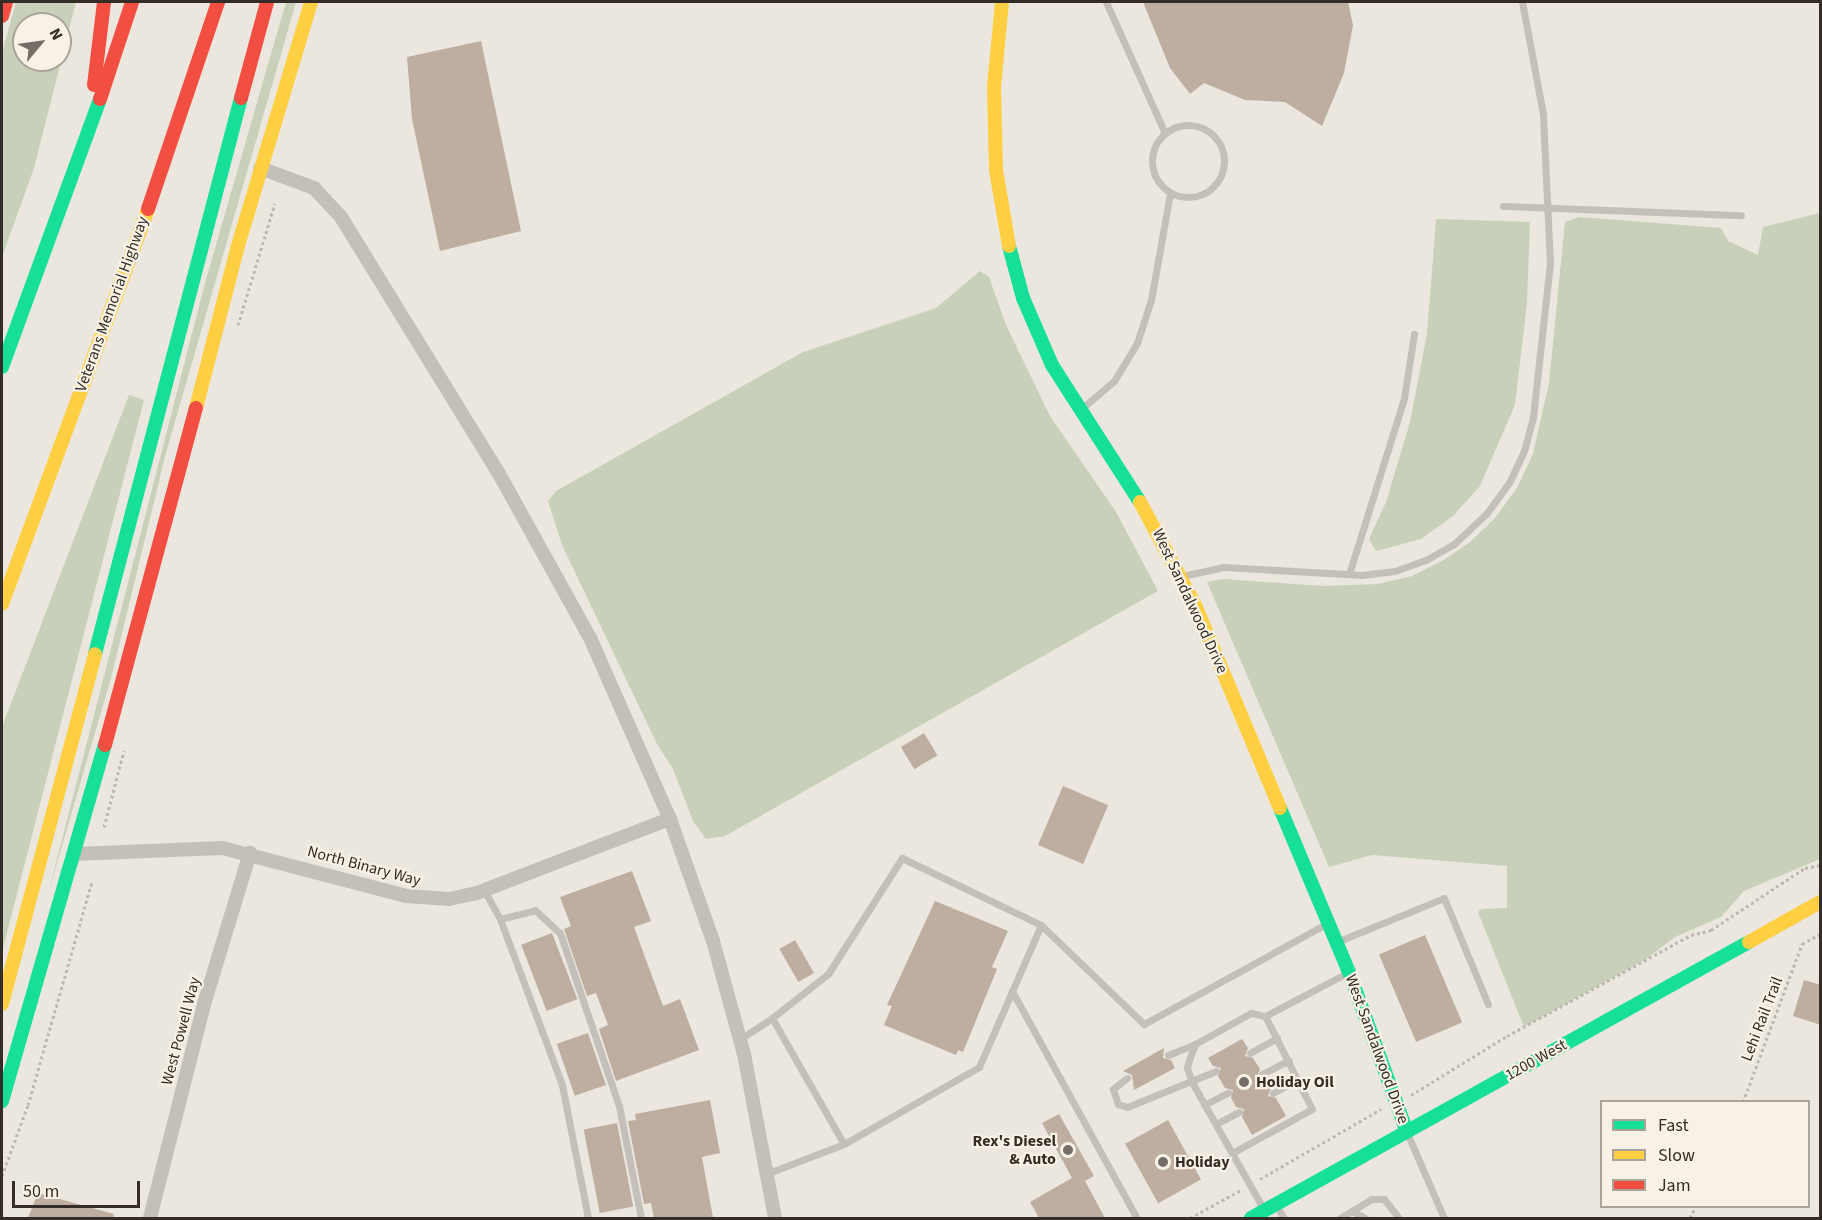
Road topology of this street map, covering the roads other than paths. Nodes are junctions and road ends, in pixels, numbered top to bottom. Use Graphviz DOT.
graph roads {
  1 [pos="6,2"];
  2 [pos="104,2"];
  3 [pos="132,2"];
  4 [pos="218,2"];
  5 [pos="267,2"];
  6 [pos="311,2"];
  7 [pos="1002,2"];
  8 [pos="1106,2"];
  9 [pos="1522,2"];
  10 [pos="2,16"];
  11 [pos="1165,133"];
  12 [pos="87,138"];
  13 [pos="260,168"];
  14 [pos="1170,193"];
  15 [pos="1503,206"];
  16 [pos="1550,208"];
  17 [pos="1741,215"];
  18 [pos="1414,334"];
  19 [pos="2,367"];
  20 [pos="1078,410"];
  21 [pos="1349,574"];
  22 [pos="1182,576"];
  23 [pos="2,604"];
  24 [pos="670,819"];
  25 [pos="250,853"];
  26 [pos="74,854"];
  27 [pos="484,890"];
  28 [pos="1821,902"];
  29 [pos="500,919"];
  30 [pos="1329,922"];
  31 [pos="1041,925"];
  32 [pos="1336,942"];
  33 [pos="1349,972"];
  34 [pos="1012,991"];
  35 [pos="2,1004"];
  36 [pos="1488,1004"];
  37 [pos="1265,1016"];
  38 [pos="772,1018"];
  39 [pos="1277,1038"];
  40 [pos="740,1039"];
  41 [pos="1195,1044"];
  42 [pos="1250,1053"];
  43 [pos="1168,1055"];
  44 [pos="1289,1060"];
  45 [pos="1216,1071"];
  46 [pos="1262,1074"];
  47 [pos="1127,1078"];
  48 [pos="1298,1080"];
  49 [pos="1192,1082"];
  50 [pos="1228,1093"];
  51 [pos="1273,1093"];
  52 [pos="2,1101"];
  53 [pos="1204,1105"];
  54 [pos="1239,1112"];
  55 [pos="1216,1124"];
  56 [pos="1407,1132"];
  57 [pos="844,1143"];
  58 [pos="1232,1152"];
  59 [pos="768,1173"];
  60 [pos="1270,1208"];
  61 [pos="1352,1211"];
  62 [pos="150,1218"];
  63 [pos="588,1218"];
  64 [pos="640,1218"];
  65 [pos="775,1218"];
  66 [pos="1137,1218"];
  67 [pos="1251,1218"];
  68 [pos="1284,1218"];
  69 [pos="1340,1218"];
  70 [pos="1365,1218"];
  71 [pos="1399,1218"];
  72 [pos="1444,1218"];
  1 -- 10 [label="main road"];
  2 -- 12 [label="main road"];
  3 -- 12 [label="main road"];
  4 -- 23 [label="main road, Veterans Memorial Highway"];
  5 -- 35 [label="main road"];
  6 -- 13 [label="main road"];
  7 -- 20 [label="main road, West Sandalwood Drive"];
  8 -- 11 [label="lane"];
  9 -- 16 [label="lane"];
  11 -- 14 [label="lane"];
  11 -- 14 [label="lane"];
  12 -- 19 [label="main road"];
  13 -- 24 [label="street"];
  13 -- 26 [label="main road"];
  14 -- 20 [label="lane"];
  15 -- 16 [label="lane"];
  16 -- 17 [label="lane"];
  16 -- 21 [label="lane"];
  18 -- 21 [label="lane"];
  20 -- 22 [label="main road, West Sandalwood Drive"];
  21 -- 22 [label="lane"];
  22 -- 30 [label="main road, West Sandalwood Drive"];
  24 -- 27 [label="street, North Binary Way"];
  24 -- 40 [label="street"];
  25 -- 26 [label="street, North Binary Way"];
  25 -- 27 [label="street, North Binary Way"];
  25 -- 62 [label="street, West Powell Way"];
  26 -- 52 [label="main road"];
  27 -- 29 [label="lane"];
  28 -- 56 [label="main road, 1200 West"];
  29 -- 63 [label="lane"];
  29 -- 64 [label="lane"];
  30 -- 31 [label="lane"];
  30 -- 32 [label="main road, West Sandalwood Drive"];
  31 -- 34 [label="lane"];
  31 -- 38 [label="lane"];
  32 -- 33 [label="main road, West Sandalwood Drive"];
  32 -- 36 [label="lane"];
  33 -- 37 [label="lane"];
  33 -- 56 [label="main road, West Sandalwood Drive"];
  34 -- 57 [label="lane"];
  34 -- 66 [label="lane"];
  37 -- 39 [label="lane"];
  37 -- 41 [label="lane"];
  38 -- 40 [label="lane"];
  38 -- 57 [label="lane"];
  39 -- 42 [label="lane"];
  39 -- 44 [label="lane"];
  40 -- 59 [label="street"];
  41 -- 43 [label="lane"];
  41 -- 49 [label="lane"];
  44 -- 46 [label="lane"];
  44 -- 48 [label="lane"];
  45 -- 49 [label="lane"];
  47 -- 49 [label="lane"];
  48 -- 51 [label="lane"];
  48 -- 58 [label="lane"];
  49 -- 53 [label="lane"];
  50 -- 53 [label="lane"];
  53 -- 55 [label="lane"];
  54 -- 55 [label="lane"];
  55 -- 58 [label="lane"];
  56 -- 60 [label="main road, 1200 West"];
  56 -- 72 [label="lane"];
  57 -- 59 [label="lane"];
  58 -- 60 [label="lane"];
  59 -- 65 [label="street"];
  60 -- 67 [label="main road, 1200 West"];
  60 -- 68 [label="lane"];
  61 -- 69 [label="lane"];
  61 -- 70 [label="lane"];
  61 -- 71 [label="lane"];
}
